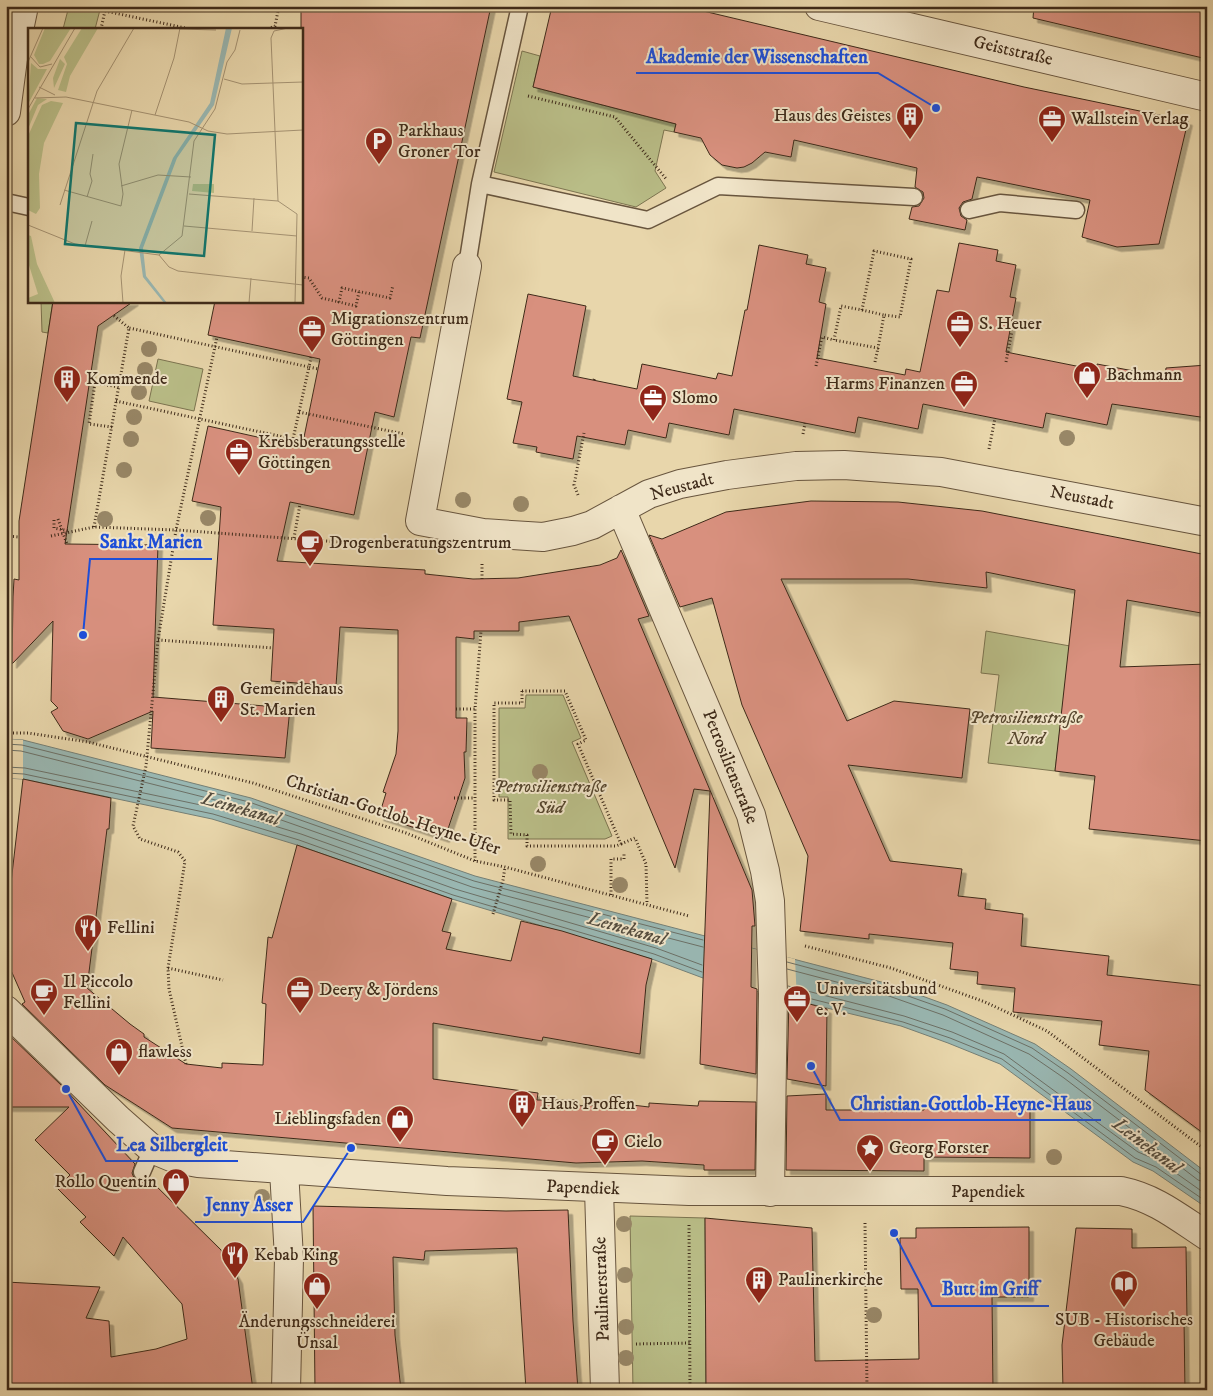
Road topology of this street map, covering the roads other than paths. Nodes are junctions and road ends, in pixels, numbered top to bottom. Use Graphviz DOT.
graph roads {
  1 [pos="24,6"];
  2 [pos="520,6"];
  3 [pos="819,6"];
  4 [pos="1207,97"];
  5 [pos="6,112"];
  6 [pos="480,184"];
  7 [pos="914,197"];
  8 [pos="6,202"];
  9 [pos="28,207"];
  10 [pos="969,210"];
  11 [pos="1076,210"];
  12 [pos="467,266"];
  13 [pos="621,508"];
  14 [pos="1207,522"];
  15 [pos="6,1010"];
  16 [pos="284,1170"];
  17 [pos="599,1189"];
  18 [pos="770,1192"];
  19 [pos="1207,1236"];
  20 [pos="286,1390"];
  21 [pos="605,1390"];
  1 -- 5 [label="street"];
  2 -- 6 [label="lane"];
  3 -- 4 [label="street, Geiststraße"];
  6 -- 7 [label="lane"];
  6 -- 12 [label="lane"];
  8 -- 9 [label="lane"];
  10 -- 11 [label="lane"];
  12 -- 13 [label="street, Neustadt"];
  13 -- 14 [label="street, Neustadt"];
  13 -- 18 [label="street, Petrosilienstraße"];
  15 -- 16 [label="street, Papendiek"];
  16 -- 17 [label="street, Papendiek"];
  16 -- 20 [label="street"];
  17 -- 18 [label="street, Papendiek"];
  17 -- 21 [label="street, Paulinerstraße"];
  18 -- 19 [label="street, Papendiek"];
}
